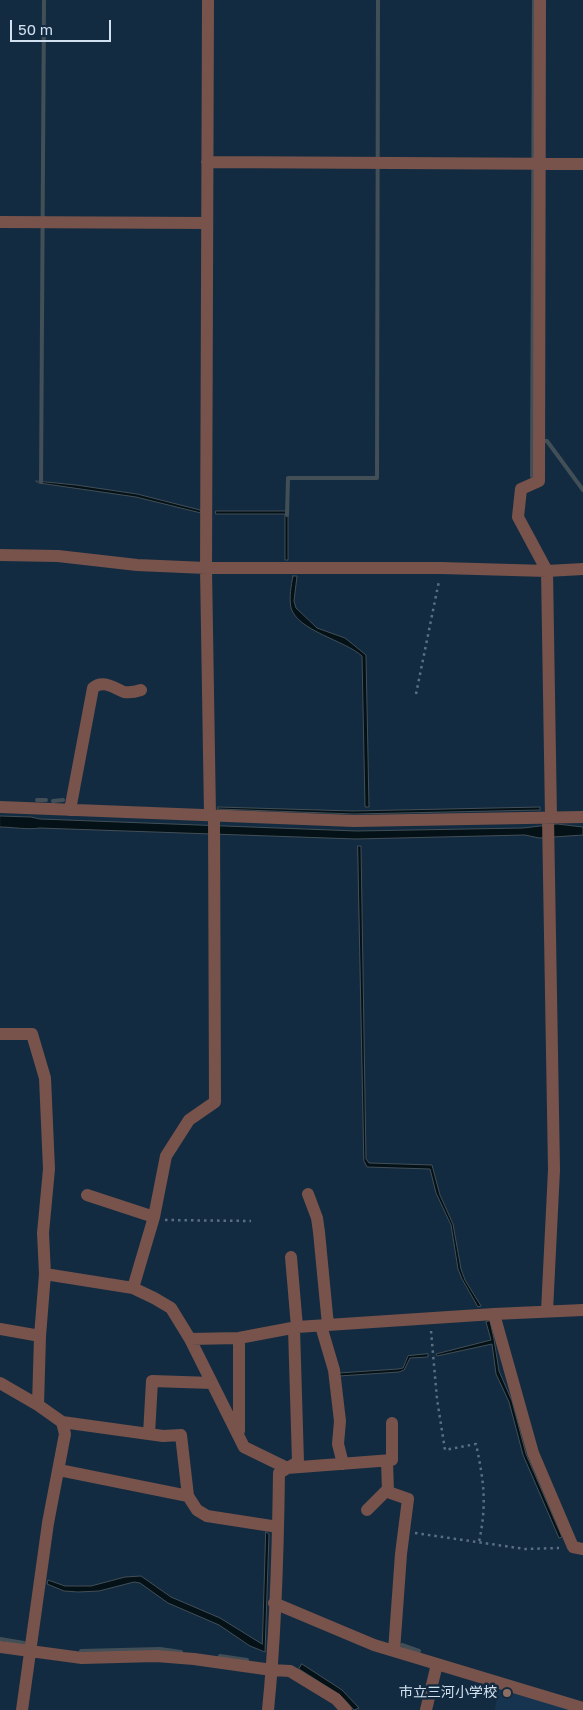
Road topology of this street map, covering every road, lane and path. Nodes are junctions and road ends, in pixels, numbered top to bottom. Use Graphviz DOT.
graph roads {
  1 [pos="208,0"];
  2 [pos="540,0"];
  3 [pos="207,162"];
  4 [pos="540,163"];
  5 [pos="583,164"];
  6 [pos="0,222"];
  7 [pos="207,223"];
  8 [pos="0,555"];
  9 [pos="206,568"];
  10 [pos="441,568"];
  11 [pos="583,569"];
  12 [pos="547,571"];
  13 [pos="141,690"];
  14 [pos="416,694"];
  15 [pos="0,806"];
  16 [pos="70,810"];
  17 [pos="212,816"];
  18 [pos="583,817"];
  19 [pos="549,819"];
  20 [pos="0,1034"];
  21 [pos="308,1194"];
  22 [pos="88,1195"];
  23 [pos="154,1218"];
  24 [pos="251,1221"];
  25 [pos="291,1257"];
  26 [pos="45,1274"];
  27 [pos="133,1288"];
  28 [pos="583,1310"];
  29 [pos="547,1311"];
  30 [pos="494,1314"];
  31 [pos="430,1318"];
  32 [pos="325,1325"];
  33 [pos="295,1327"];
  34 [pos="0,1329"];
  35 [pos="40,1336"];
  36 [pos="239,1338"];
  37 [pos="190,1339"];
  38 [pos="0,1383"];
  39 [pos="212,1383"];
  40 [pos="38,1405"];
  41 [pos="62,1422"];
  42 [pos="392,1423"];
  43 [pos="149,1434"];
  44 [pos="238,1434"];
  45 [pos="387,1461"];
  46 [pos="342,1464"];
  47 [pos="287,1468"];
  48 [pos="59,1470"];
  49 [pos="388,1488"];
  50 [pos="188,1496"];
  51 [pos="367,1510"];
  52 [pos="278,1527"];
  53 [pos="404,1532"];
  54 [pos="479,1542"];
  55 [pos="578,1548"];
  56 [pos="274,1603"];
  57 [pos="0,1647"];
  58 [pos="30,1650"];
  59 [pos="394,1651"];
  60 [pos="437,1664"];
  61 [pos="272,1670"];
  62 [pos="583,1708"];
  63 [pos="22,1710"];
  64 [pos="268,1710"];
  65 [pos="346,1710"];
  66 [pos="426,1710"];
  1 -- 3 [label="street"];
  2 -- 4 [label="street"];
  3 -- 4 [label="street"];
  3 -- 7 [label="street"];
  4 -- 5 [label="street"];
  4 -- 12 [label="street"];
  6 -- 7 [label="street"];
  7 -- 9 [label="street"];
  8 -- 9 [label="street"];
  9 -- 10 [label="street"];
  9 -- 17 [label="street"];
  10 -- 12 [label="street"];
  10 -- 14 [label="path"];
  11 -- 12 [label="street"];
  12 -- 19 [label="street"];
  13 -- 16 [label="street"];
  15 -- 16 [label="street"];
  16 -- 17 [label="street"];
  17 -- 19 [label="street"];
  17 -- 23 [label="street"];
  18 -- 19 [label="street"];
  19 -- 29 [label="street"];
  20 -- 26 [label="street"];
  21 -- 32 [label="street"];
  22 -- 23 [label="street"];
  23 -- 24 [label="path"];
  23 -- 27 [label="street"];
  25 -- 33 [label="street"];
  26 -- 27 [label="street"];
  26 -- 35 [label="street"];
  27 -- 37 [label="street"];
  28 -- 29 [label="street"];
  29 -- 30 [label="street"];
  30 -- 31 [label="street"];
  30 -- 55 [label="street"];
  31 -- 32 [label="street"];
  31 -- 54 [label="path"];
  32 -- 33 [label="street"];
  32 -- 46 [label="street"];
  33 -- 36 [label="street"];
  33 -- 47 [label="street"];
  34 -- 35 [label="street"];
  35 -- 40 [label="street"];
  36 -- 37 [label="street"];
  36 -- 44 [label="street"];
  37 -- 39 [label="street"];
  38 -- 40 [label="street"];
  39 -- 43 [label="street"];
  39 -- 44 [label="street"];
  40 -- 41 [label="street"];
  41 -- 43 [label="street"];
  41 -- 48 [label="street"];
  42 -- 45 [label="street"];
  43 -- 50 [label="street"];
  44 -- 47 [label="street"];
  45 -- 46 [label="street"];
  45 -- 49 [label="street"];
  46 -- 47 [label="street"];
  47 -- 52 [label="street"];
  48 -- 50 [label="street"];
  48 -- 58 [label="street"];
  49 -- 51 [label="street"];
  49 -- 53 [label="street"];
  50 -- 52 [label="street"];
  52 -- 56 [label="street"];
  53 -- 54 [label="path"];
  53 -- 59 [label="street"];
  54 -- 55 [label="path"];
  56 -- 59 [label="street"];
  56 -- 61 [label="street"];
  57 -- 58 [label="street"];
  58 -- 61 [label="street"];
  58 -- 63 [label="street"];
  59 -- 60 [label="street"];
  60 -- 62 [label="street"];
  60 -- 66 [label="street"];
  61 -- 64 [label="street"];
  61 -- 65 [label="street"];
}
